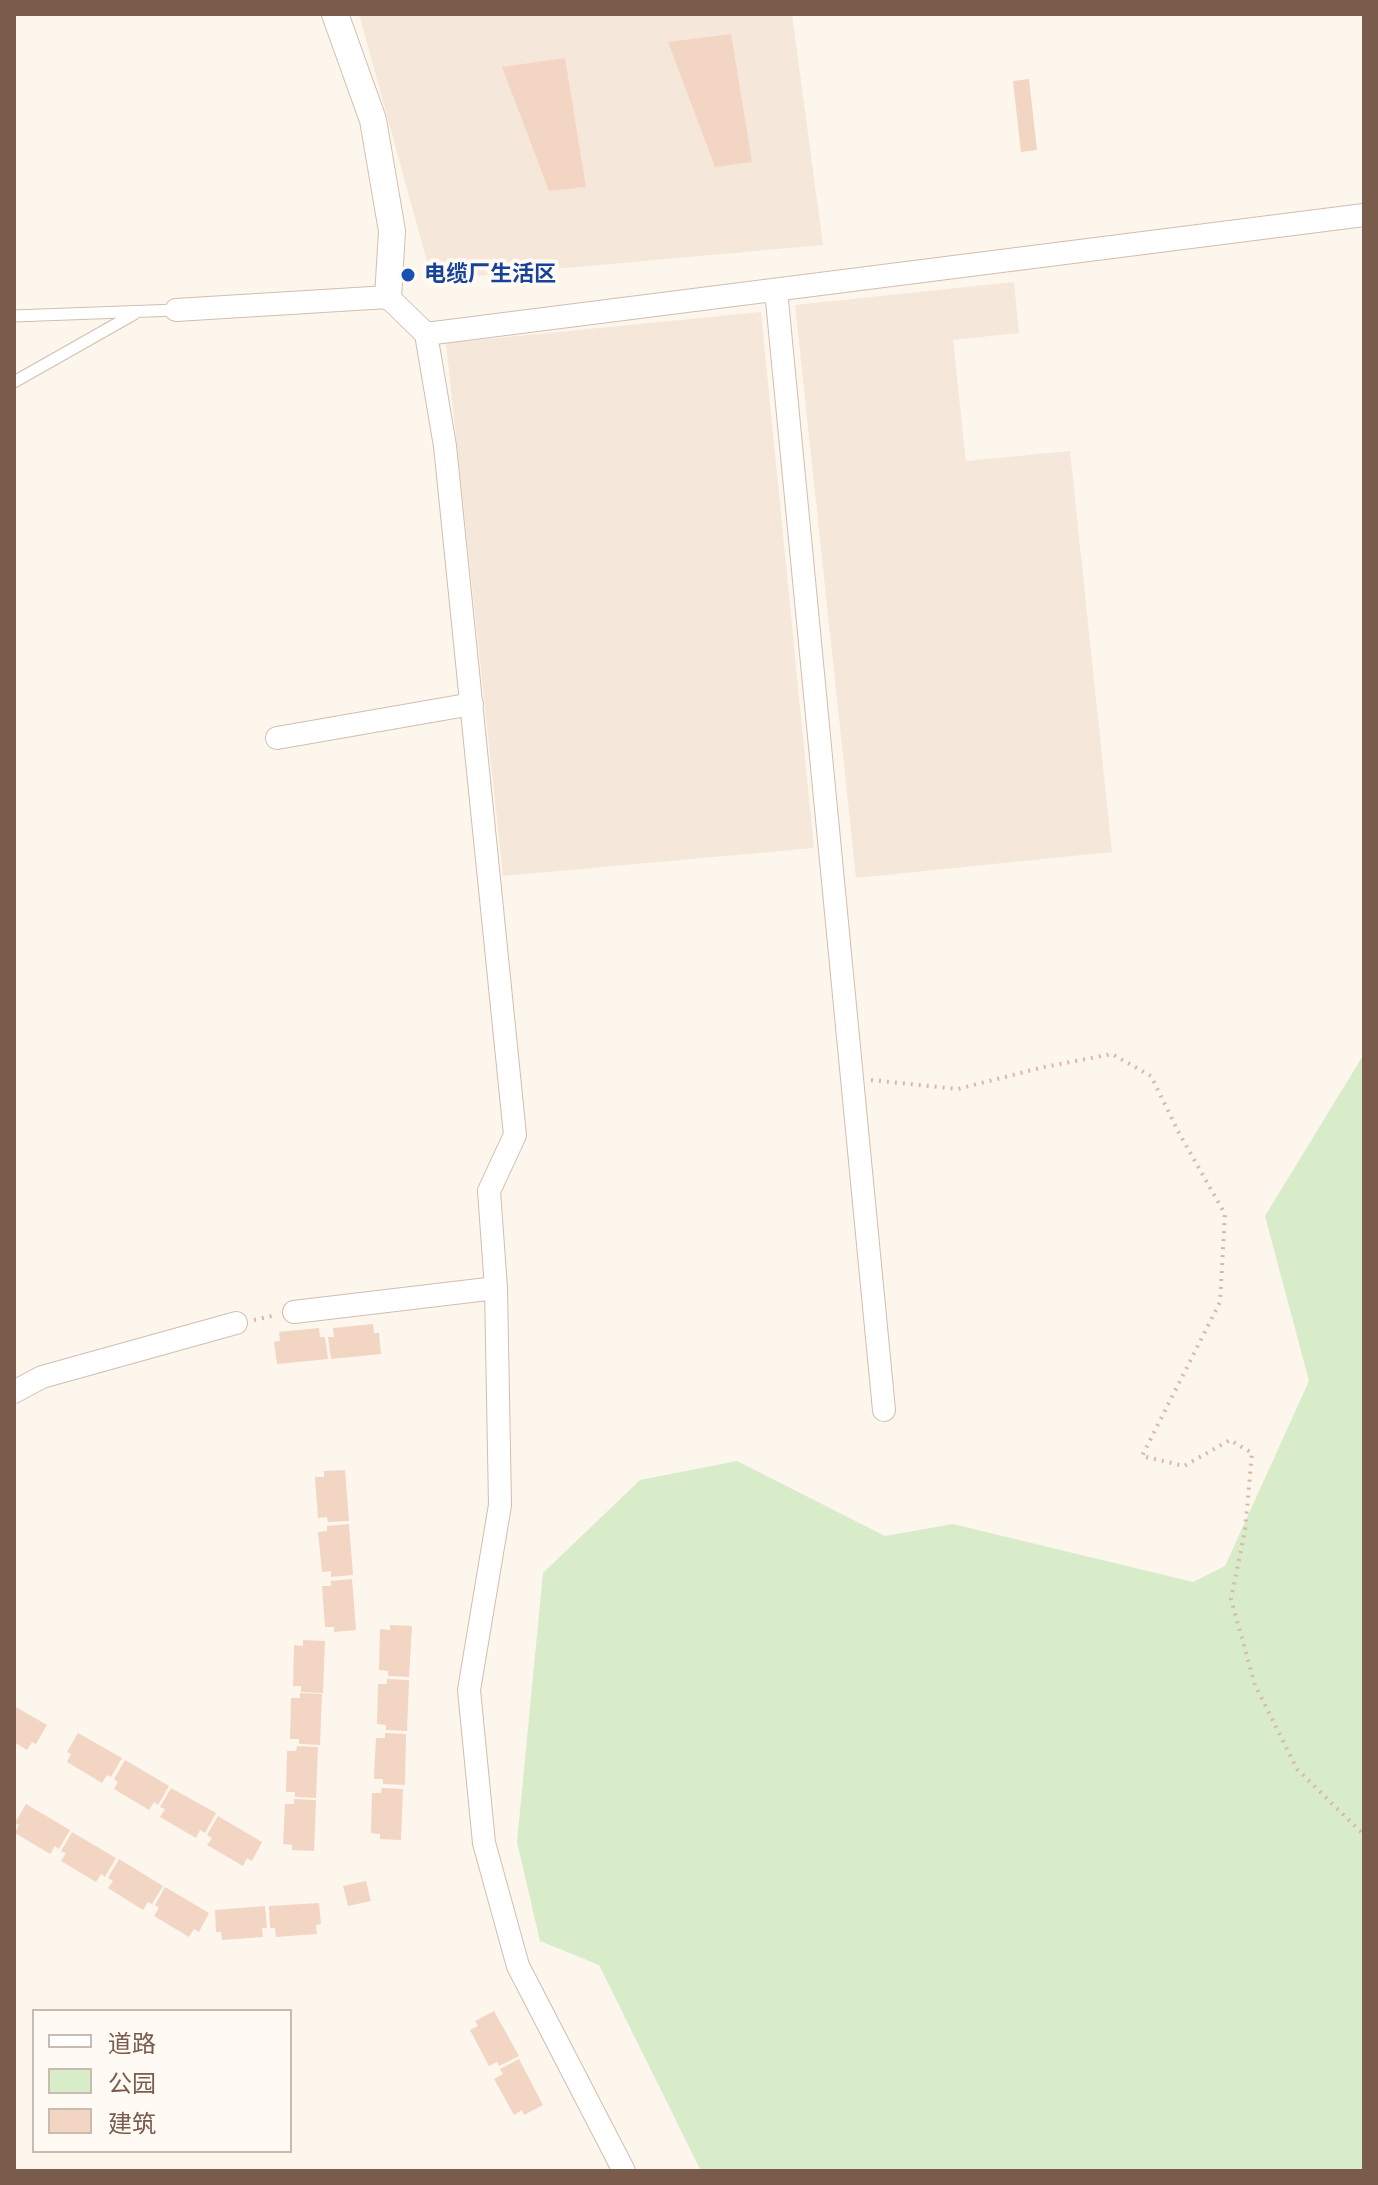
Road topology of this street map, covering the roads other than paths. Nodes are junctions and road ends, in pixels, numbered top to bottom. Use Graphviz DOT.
graph roads {
  1 [pos="335,14"];
  2 [pos="1364,215"];
  3 [pos="776,290"];
  4 [pos="388,297"];
  5 [pos="176,310"];
  6 [pos="138,312"];
  7 [pos="14,316"];
  8 [pos="426,334"];
  9 [pos="14,382"];
  10 [pos="472,704"];
  11 [pos="277,738"];
  12 [pos="496,1288"];
  13 [pos="294,1312"];
  14 [pos="236,1323"];
  15 [pos="14,1392"];
  16 [pos="884,1410"];
  17 [pos="624,2171"];
  1 -- 4 [label="street"];
  2 -- 3 [label="street"];
  3 -- 8 [label="street"];
  3 -- 16 [label="street"];
  4 -- 5 [label="street"];
  4 -- 8 [label="street"];
  5 -- 6 [label="lane"];
  6 -- 7 [label="lane"];
  6 -- 9 [label="lane"];
  8 -- 10 [label="street"];
  10 -- 11 [label="street"];
  10 -- 12 [label="street"];
  12 -- 13 [label="street"];
  12 -- 17 [label="street"];
  14 -- 15 [label="street"];
}
